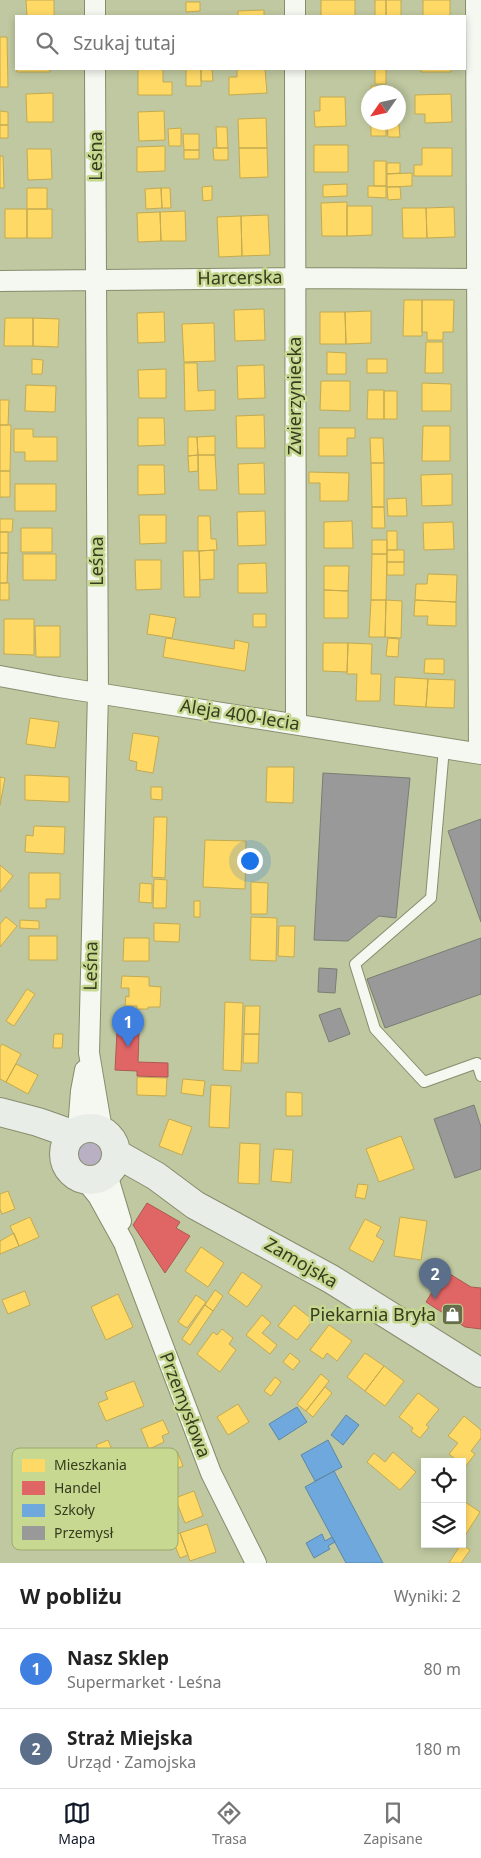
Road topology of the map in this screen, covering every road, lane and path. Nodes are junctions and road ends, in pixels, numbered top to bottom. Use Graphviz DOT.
graph roads {
  1 [pos="95,0"];
  2 [pos="296,0"];
  3 [pos="476,0"];
  4 [pos="95,15"];
  5 [pos="295,15"];
  6 [pos="95,70"];
  7 [pos="295,70"];
  8 [pos="295,278"];
  9 [pos="479,279"];
  10 [pos="96,280"];
  11 [pos="0,281"];
  12 [pos="0,676"];
  13 [pos="98,693"];
  14 [pos="296,724"];
  15 [pos="444,748"];
  16 [pos="480,754"];
  17 [pos="481,1076"];
  18 [pos="0,1112"];
  19 [pos="0,1119"];
  20 [pos="79,1138"];
  21 [pos="105,1170"];
  22 [pos="481,1373"];
  23 [pos="256,1563"];
  1 -- 4 [label="street"];
  2 -- 5 [label="street"];
  3 -- 9 [label="street"];
  6 -- 10 [label="street, Leśna"];
  7 -- 8 [label="street, Zwierzyniecka"];
  8 -- 9 [label="street, Harcerska"];
  8 -- 10 [label="street, Harcerska"];
  8 -- 14 [label="street, Zwierzyniecka"];
  9 -- 16 [label="street"];
  10 -- 11 [label="street, Harcerska"];
  10 -- 13 [label="street, Leśna"];
  12 -- 13 [label="street, Aleja 400-lecia"];
  13 -- 14 [label="street, Aleja 400-lecia"];
  13 -- 20 [label="street, Leśna"];
  14 -- 15 [label="street, Aleja 400-lecia"];
  15 -- 16 [label="street, Aleja 400-lecia"];
  15 -- 17 [label="lane"];
  18 -- 20 [label="street"];
  19 -- 20 [label="street"];
  20 -- 21 [label="street"];
  20 -- 21 [label="street, Zamojska"];
  21 -- 22 [label="street, Zamojska"];
  21 -- 23 [label="street, Przemysłowa"];
}
